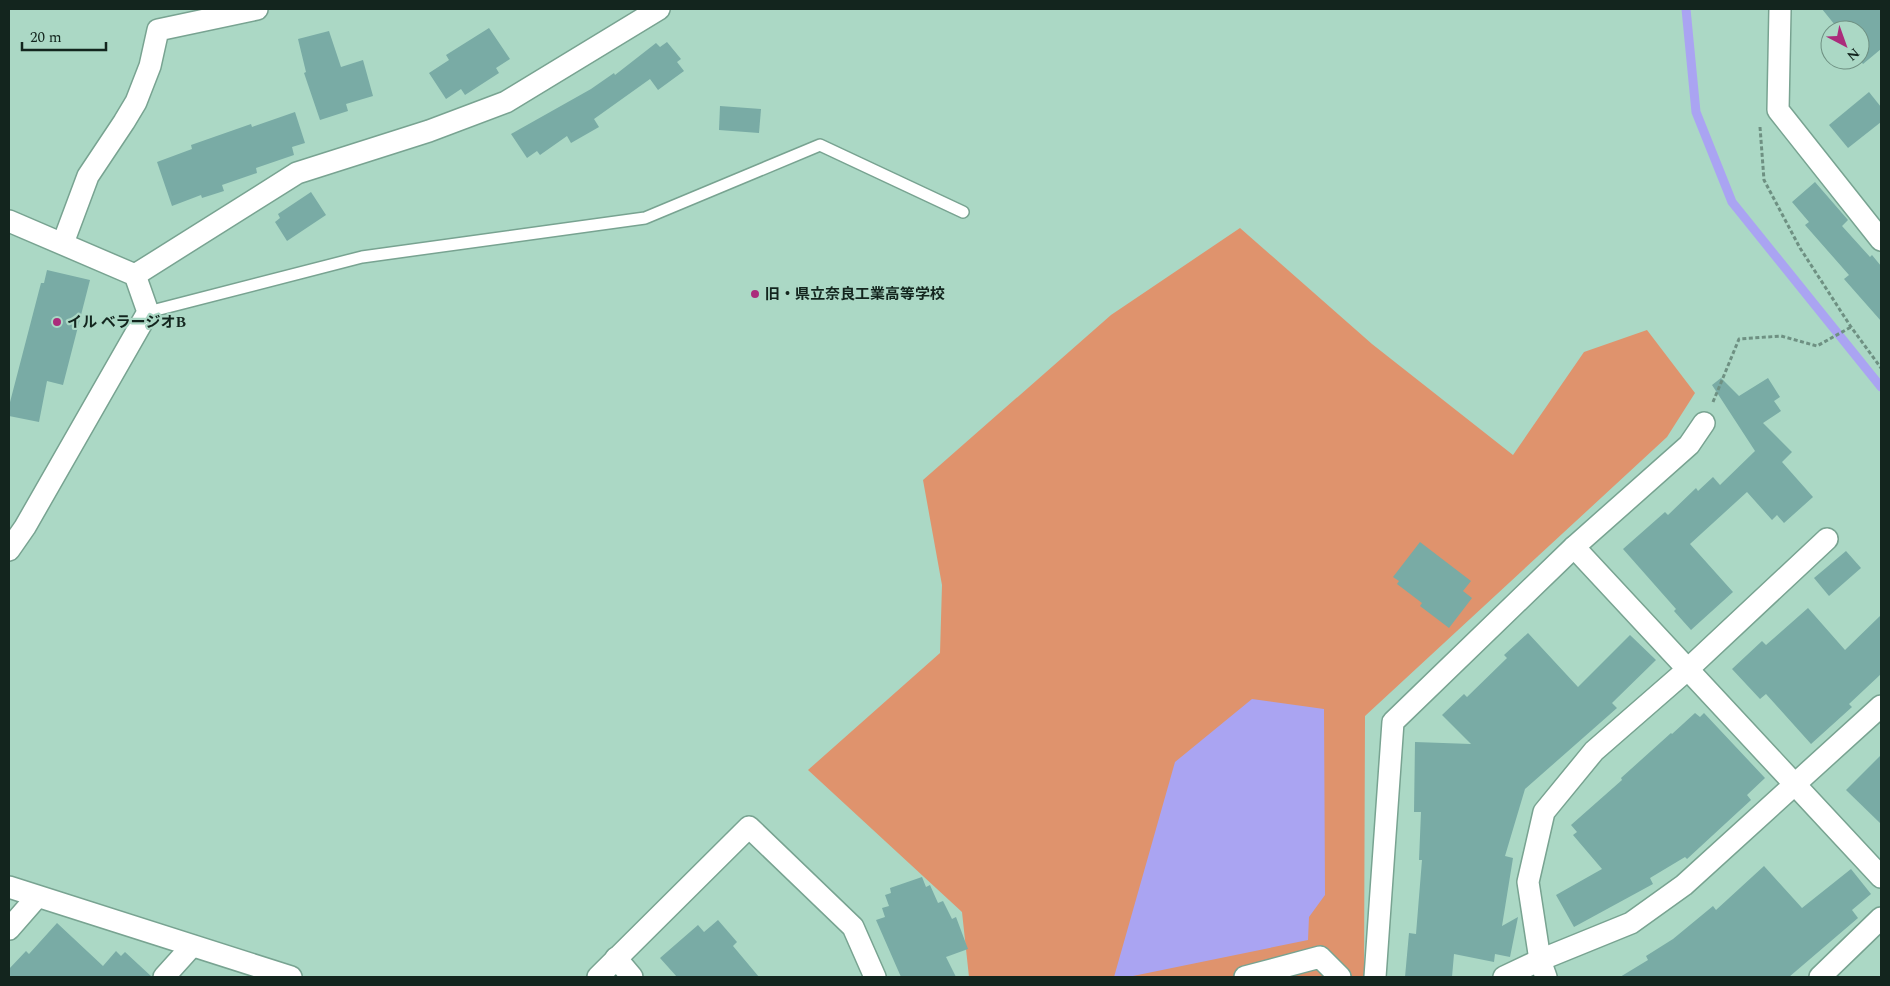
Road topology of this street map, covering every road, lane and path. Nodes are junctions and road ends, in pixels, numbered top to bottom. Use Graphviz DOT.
graph roads {
  1 [pos="257,9"];
  2 [pos="658,9"];
  3 [pos="1780,9"];
  4 [pos="1760,125"];
  5 [pos="963,212"];
  6 [pos="9,221"];
  7 [pos="1881,240"];
  8 [pos="63,243"];
  9 [pos="135,275"];
  10 [pos="148,312"];
  11 [pos="1851,327"];
  12 [pos="1881,368"];
  13 [pos="1704,423"];
  14 [pos="1827,540"];
  15 [pos="1574,547"];
  16 [pos="9,550"];
  17 [pos="1687,670"];
  18 [pos="1881,706"];
  19 [pos="1796,786"];
  20 [pos="1881,876"];
  21 [pos="9,887"];
  22 [pos="37,897"];
  23 [pos="1881,918"];
  24 [pos="9,928"];
  25 [pos="192,946"];
  26 [pos="616,958"];
  27 [pos="1543,968"];
  28 [pos="164,977"];
  29 [pos="291,977"];
  30 [pos="598,977"];
  31 [pos="632,977"];
  32 [pos="875,977"];
  33 [pos="1245,977"];
  34 [pos="1340,977"];
  35 [pos="1375,977"];
  36 [pos="1504,977"];
  37 [pos="1820,977"];
  1 -- 8 [label="street"];
  2 -- 9 [label="street"];
  3 -- 7 [label="street"];
  4 -- 11 [label="path"];
  5 -- 10 [label="lane"];
  6 -- 8 [label="street"];
  8 -- 9 [label="street"];
  9 -- 10 [label="street"];
  10 -- 16 [label="street"];
  11 -- 12 [label="path"];
  11 -- 13 [label="path"];
  13 -- 15 [label="street"];
  14 -- 17 [label="street"];
  15 -- 17 [label="street"];
  15 -- 35 [label="street"];
  17 -- 19 [label="street"];
  17 -- 27 [label="street"];
  18 -- 19 [label="street"];
  19 -- 20 [label="street"];
  19 -- 27 [label="street"];
  21 -- 22 [label="street"];
  22 -- 24 [label="street"];
  22 -- 25 [label="street"];
  23 -- 37 [label="street"];
  25 -- 28 [label="street"];
  25 -- 29 [label="street"];
  26 -- 30 [label="street"];
  26 -- 31 [label="street"];
  26 -- 32 [label="street"];
  27 -- 36 [label="street"];
  33 -- 34 [label="street"];
}
